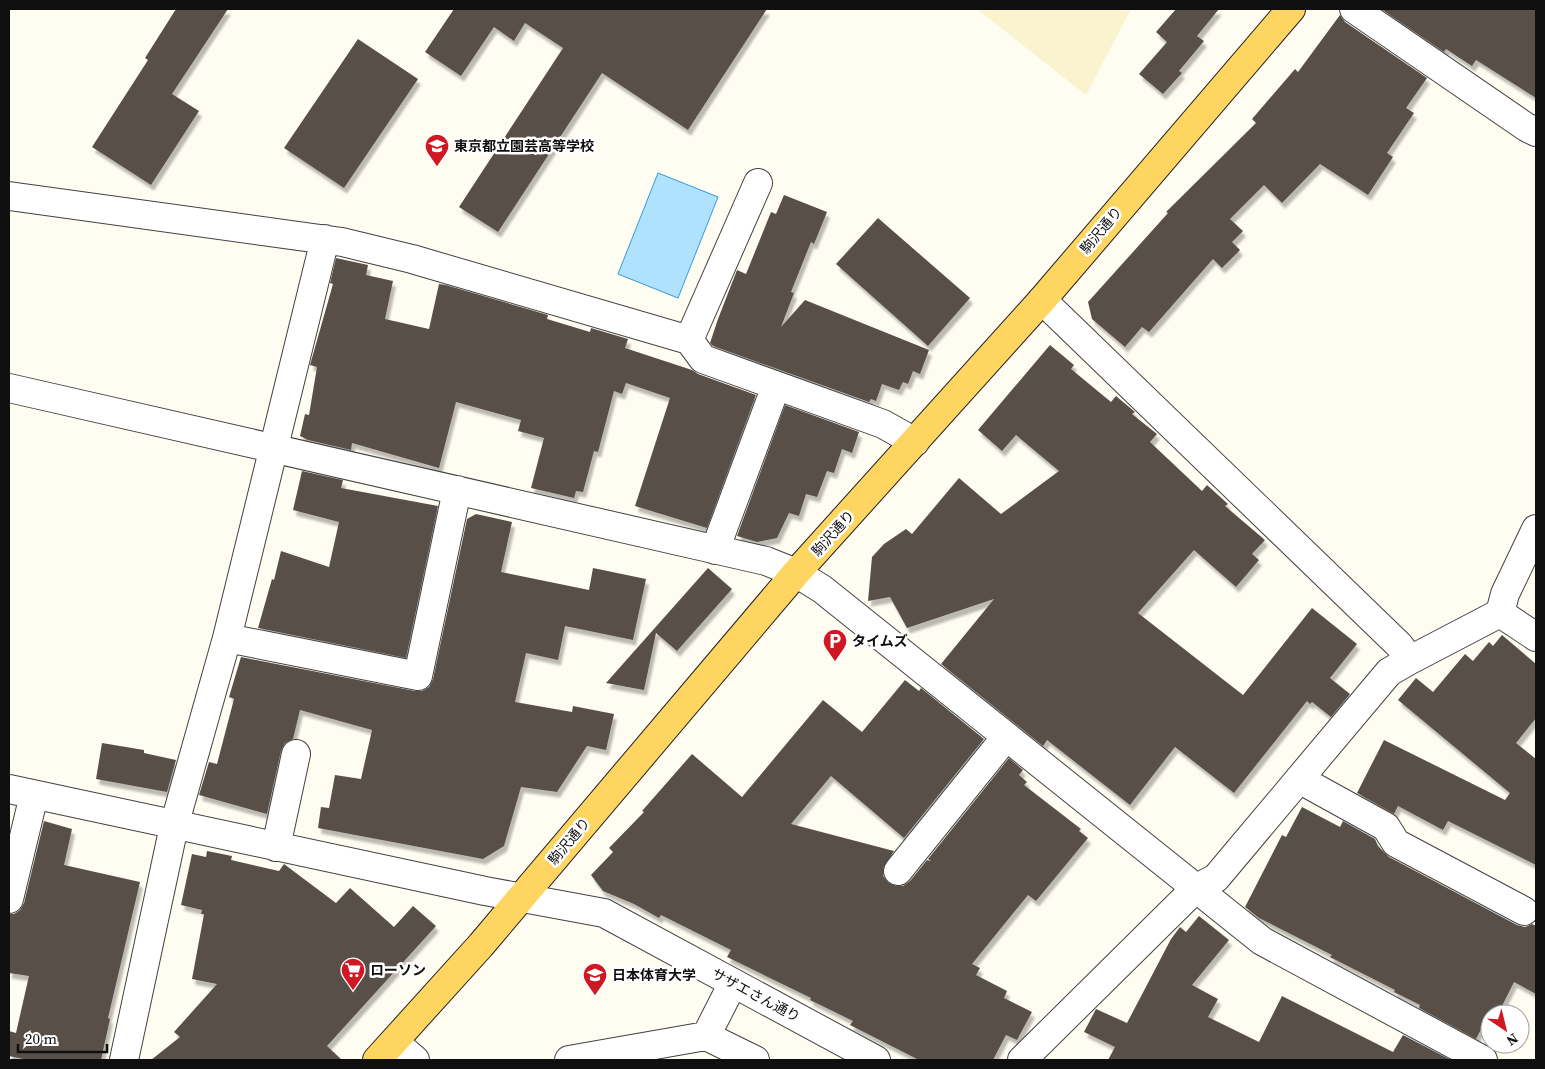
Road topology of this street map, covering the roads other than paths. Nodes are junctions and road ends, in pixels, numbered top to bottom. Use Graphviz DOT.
graph roads {
  1 [pos="1291,9"];
  2 [pos="1354,9"];
  3 [pos="1533,123"];
  4 [pos="758,183"];
  5 [pos="9,196"];
  6 [pos="325,239"];
  7 [pos="1042,300"];
  8 [pos="690,340"];
  9 [pos="776,386"];
  10 [pos="9,388"];
  11 [pos="915,442"];
  12 [pos="274,450"];
  13 [pos="457,490"];
  14 [pos="1536,529"];
  15 [pos="715,550"];
  16 [pos="796,574"];
  17 [pos="1500,613"];
  18 [pos="1536,637"];
  19 [pos="227,638"];
  20 [pos="1410,660"];
  21 [pos="1006,737"];
  22 [pos="296,754"];
  23 [pos="1300,779"];
  24 [pos="21,792"];
  25 [pos="174,826"];
  26 [pos="276,847"];
  27 [pos="898,871"];
  28 [pos="1195,889"];
  29 [pos="521,897"];
  30 [pos="9,899"];
  31 [pos="1524,911"];
  32 [pos="733,983"];
  33 [pos="706,1036"];
  34 [pos="386,1051"];
  35 [pos="1480,1059"];
  36 [pos="124,1060"];
  37 [pos="415,1060"];
  38 [pos="568,1060"];
  39 [pos="755,1060"];
  40 [pos="876,1060"];
  41 [pos="1022,1060"];
  1 -- 7 [label="main road, 駒沢通り"];
  2 -- 3 [label="street"];
  4 -- 8 [label="street"];
  5 -- 6 [label="street"];
  6 -- 8 [label="street"];
  6 -- 12 [label="street"];
  7 -- 11 [label="main road, 駒沢通り"];
  7 -- 20 [label="street"];
  8 -- 9 [label="street"];
  9 -- 11 [label="street"];
  9 -- 15 [label="street"];
  10 -- 12 [label="street"];
  11 -- 16 [label="main road, 駒沢通り"];
  12 -- 13 [label="street"];
  12 -- 19 [label="street"];
  13 -- 15 [label="street"];
  13 -- 19 [label="street"];
  14 -- 17 [label="street"];
  15 -- 16 [label="street"];
  16 -- 21 [label="street"];
  16 -- 29 [label="main road, 駒沢通り"];
  17 -- 18 [label="street"];
  17 -- 20 [label="street"];
  19 -- 25 [label="street"];
  20 -- 23 [label="street"];
  21 -- 27 [label="street"];
  21 -- 28 [label="street"];
  22 -- 26 [label="street"];
  23 -- 28 [label="street"];
  23 -- 31 [label="street"];
  24 -- 25 [label="street, サザエさん通り"];
  24 -- 30 [label="street"];
  25 -- 26 [label="street, サザエさん通り"];
  25 -- 36 [label="street"];
  26 -- 29 [label="street, サザエさん通り"];
  28 -- 35 [label="street"];
  28 -- 41 [label="street"];
  29 -- 32 [label="street, サザエさん通り"];
  29 -- 34 [label="main road, 駒沢通り"];
  32 -- 33 [label="street"];
  32 -- 40 [label="street, サザエさん通り"];
  33 -- 38 [label="street"];
  33 -- 39 [label="street"];
  34 -- 37 [label="street"];
}
